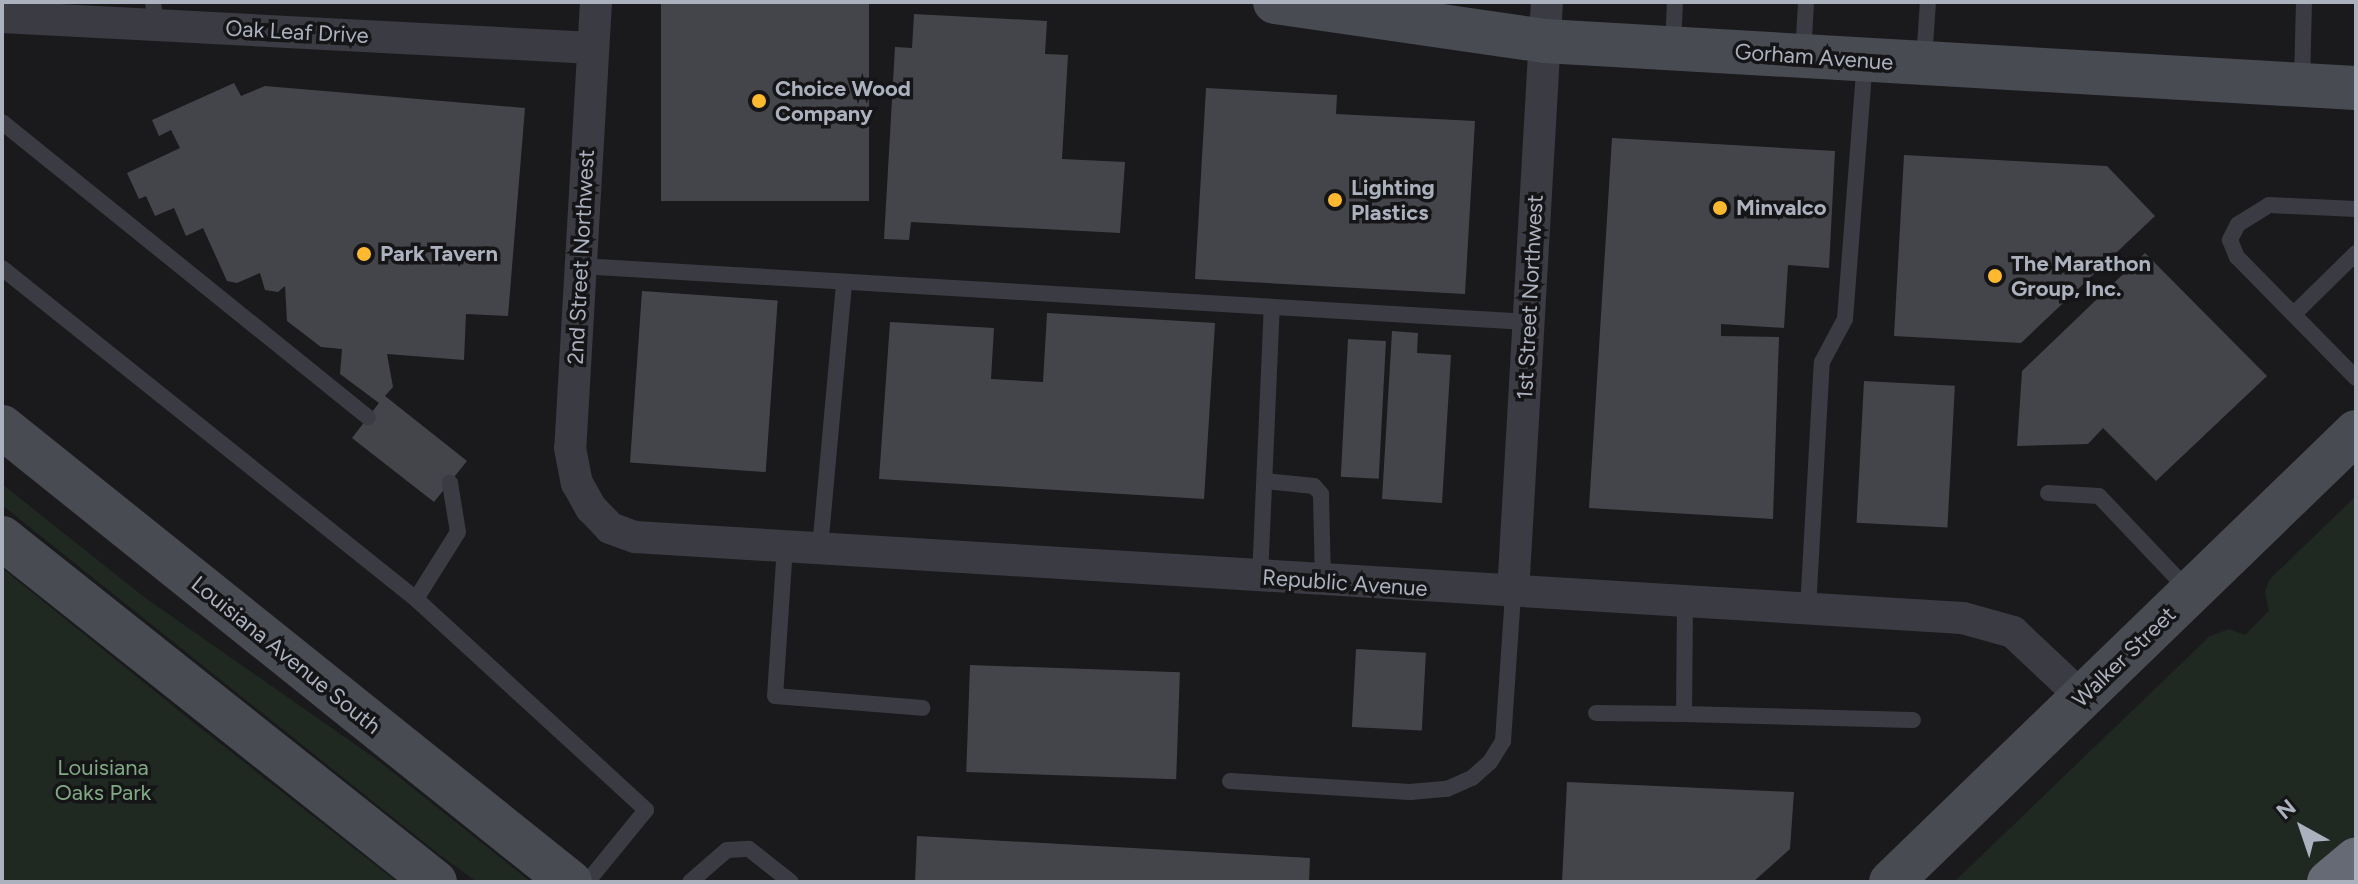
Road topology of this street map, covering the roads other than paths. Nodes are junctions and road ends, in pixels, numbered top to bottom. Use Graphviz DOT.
graph roads {
  1 [pos="596,2"];
  2 [pos="1275,2"];
  3 [pos="1675,2"];
  4 [pos="1806,2"];
  5 [pos="1928,2"];
  6 [pos="2304,2"];
  7 [pos="155,13"];
  8 [pos="2,17"];
  9 [pos="1546,22"];
  10 [pos="593,48"];
  11 [pos="1673,49"];
  12 [pos="1803,56"];
  13 [pos="1865,59"];
  14 [pos="1924,65"];
  15 [pos="2302,84"];
  16 [pos="2356,88"];
  17 [pos="2,122"];
  18 [pos="2356,209"];
  19 [pos="2356,253"];
  20 [pos="580,266"];
  21 [pos="2,268"];
  22 [pos="844,283"];
  23 [pos="1272,307"];
  24 [pos="2294,314"];
  25 [pos="1529,322"];
  26 [pos="2356,378"];
  27 [pos="368,417"];
  28 [pos="2,427"];
  29 [pos="2356,432"];
  30 [pos="1265,481"];
  31 [pos="450,483"];
  32 [pos="2048,493"];
  33 [pos="591,508"];
  34 [pos="2,538"];
  35 [pos="785,546"];
  36 [pos="820,548"];
  37 [pos="1260,577"];
  38 [pos="1323,581"];
  39 [pos="1513,593"];
  40 [pos="2190,593"];
  41 [pos="416,599"];
  42 [pos="1685,603"];
  43 [pos="1808,609"];
  44 [pos="2082,697"];
  45 [pos="923,708"];
  46 [pos="1596,713"];
  47 [pos="1684,714"];
  48 [pos="1913,720"];
  49 [pos="1230,781"];
  50 [pos="2356,859"];
  51 [pos="435,882"];
  52 [pos="570,882"];
  53 [pos="587,882"];
  54 [pos="690,882"];
  55 [pos="791,882"];
  56 [pos="1891,882"];
  57 [pos="2329,882"];
  1 -- 10 [label="street, 2nd Street Northwest"];
  2 -- 9 [label="street, Gorham Avenue"];
  3 -- 11 [label="lane"];
  4 -- 12 [label="lane"];
  5 -- 14 [label="lane"];
  6 -- 15 [label="lane"];
  7 -- 8 [label="street, Oak Leaf Drive"];
  7 -- 10 [label="street, Oak Leaf Drive"];
  9 -- 11 [label="street, Gorham Avenue"];
  9 -- 25 [label="street, 1st Street Northwest"];
  10 -- 20 [label="street, 2nd Street Northwest"];
  11 -- 12 [label="street, Gorham Avenue"];
  12 -- 13 [label="street, Gorham Avenue"];
  13 -- 14 [label="street, Gorham Avenue"];
  13 -- 43 [label="lane"];
  14 -- 15 [label="street, Gorham Avenue"];
  15 -- 16 [label="street, Gorham Avenue"];
  17 -- 27 [label="lane"];
  18 -- 24 [label="lane"];
  19 -- 24 [label="lane"];
  20 -- 22 [label="lane"];
  20 -- 33 [label="street, 2nd Street Northwest"];
  21 -- 41 [label="lane"];
  22 -- 23 [label="lane"];
  22 -- 36 [label="lane"];
  23 -- 25 [label="lane"];
  23 -- 30 [label="lane"];
  24 -- 26 [label="lane"];
  25 -- 39 [label="street, 1st Street Northwest"];
  28 -- 52 [label="street, Louisiana Avenue South"];
  29 -- 40 [label="street, Walker Street"];
  30 -- 37 [label="lane"];
  30 -- 38 [label="lane"];
  31 -- 41 [label="lane"];
  32 -- 40 [label="lane"];
  33 -- 35 [label="street, Republic Avenue"];
  34 -- 51 [label="street"];
  35 -- 36 [label="street, Republic Avenue"];
  35 -- 45 [label="lane"];
  36 -- 37 [label="street, Republic Avenue"];
  37 -- 38 [label="street, Republic Avenue"];
  38 -- 39 [label="street, Republic Avenue"];
  39 -- 42 [label="street, Republic Avenue"];
  39 -- 49 [label="lane"];
  40 -- 44 [label="street, Walker Street"];
  41 -- 53 [label="lane"];
  42 -- 43 [label="street, Republic Avenue"];
  42 -- 47 [label="lane"];
  43 -- 44 [label="street, Republic Avenue"];
  44 -- 56 [label="street, Walker Street"];
  46 -- 47 [label="lane"];
  47 -- 48 [label="lane"];
  50 -- 57 [label="highway"];
  54 -- 55 [label="lane"];
}
